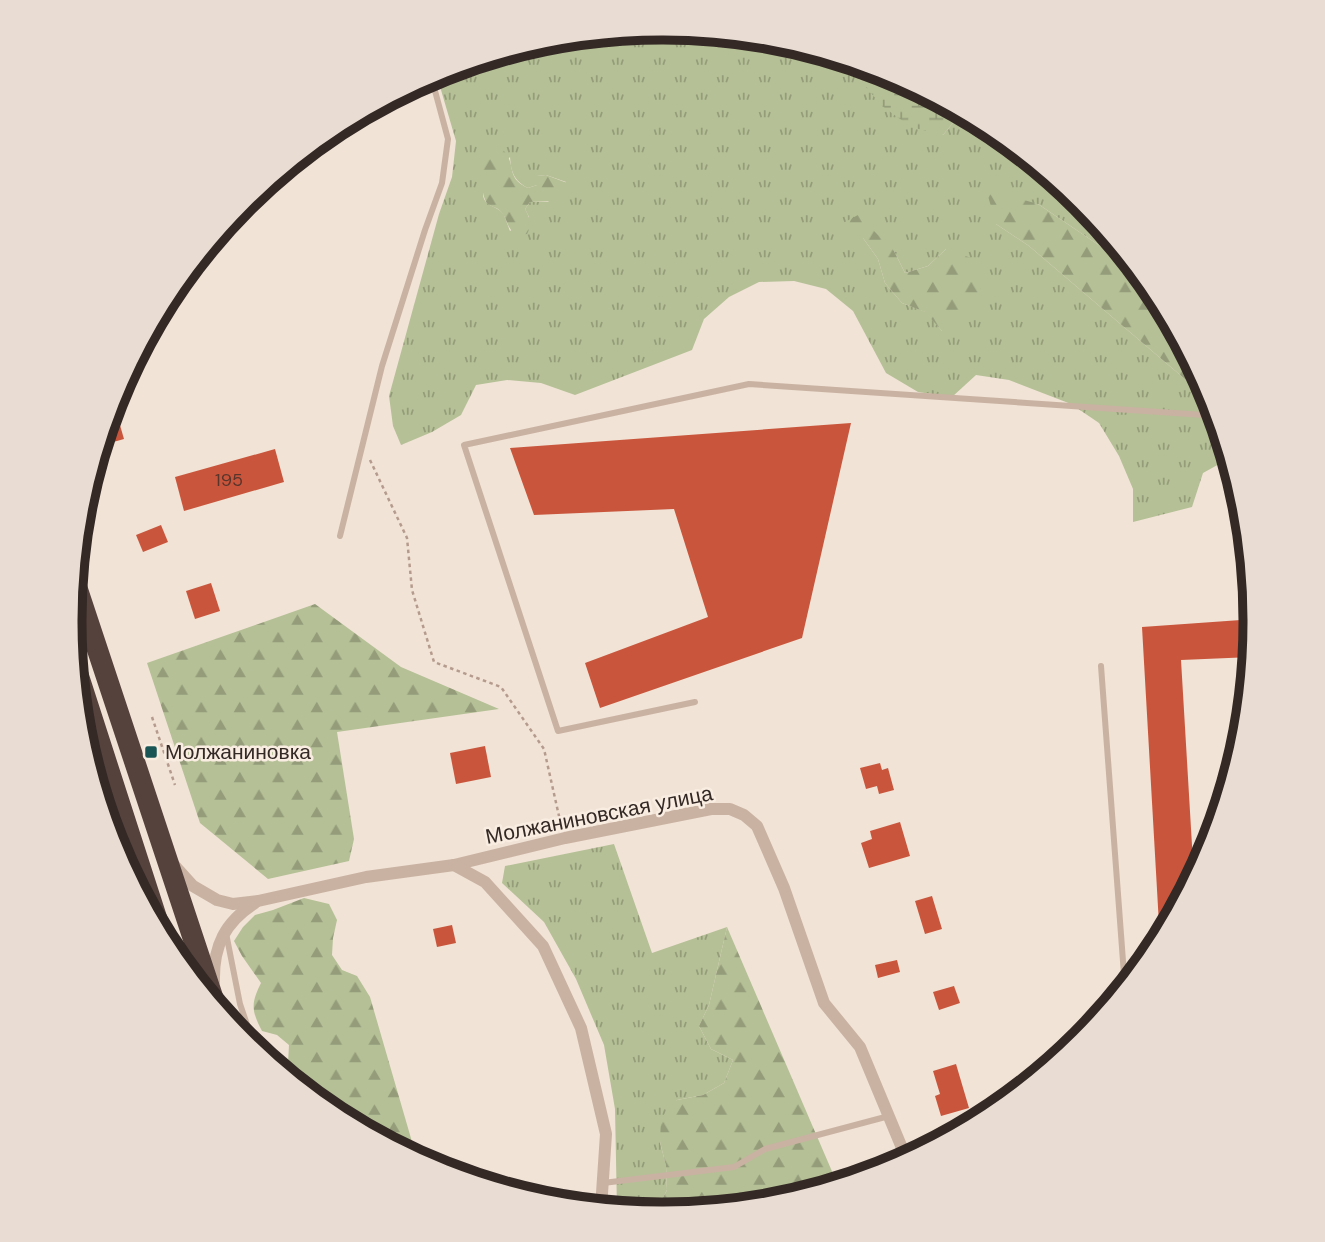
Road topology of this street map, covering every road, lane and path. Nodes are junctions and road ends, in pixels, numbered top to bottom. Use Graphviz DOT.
graph roads {
  1 [pos="434,87"];
  2 [pos="1205,416"];
  3 [pos="363,444"];
  4 [pos="340,536"];
  5 [pos="82,605"];
  6 [pos="1101,666"];
  7 [pos="695,702"];
  8 [pos="152,717"];
  9 [pos="92,728"];
  10 [pos="175,785"];
  11 [pos="117,820"];
  12 [pos="565,838"];
  13 [pos="164,852"];
  14 [pos="454,865"];
  15 [pos="258,901"];
  16 [pos="226,931"];
  17 [pos="1124,974"];
  18 [pos="207,982"];
  19 [pos="215,991"];
  20 [pos="248,1028"];
  21 [pos="889,1116"];
  22 [pos="903,1150"];
  23 [pos="603,1183"];
  24 [pos="602,1199"];
  1 -- 3 [label="lane"];
  2 -- 7 [label="lane"];
  3 -- 4 [label="lane"];
  3 -- 12 [label="path"];
  5 -- 13 [label="highway"];
  6 -- 17 [label="lane"];
  8 -- 10 [label="path"];
  9 -- 11 [label="highway"];
  12 -- 14 [label="street, Молжаниновская улица"];
  12 -- 21 [label="street, Молжаниновская улица"];
  13 -- 15 [label="street, Молжаниновская улица"];
  13 -- 18 [label="highway"];
  14 -- 15 [label="street, Молжаниновская улица"];
  14 -- 23 [label="street, Молжаниновская улица"];
  15 -- 16 [label="street, Молжаниновская улица"];
  16 -- 19 [label="street, Молжаниновская улица"];
  16 -- 20 [label="lane"];
  21 -- 22 [label="street, Молжаниновская улица"];
  21 -- 23 [label="lane"];
  23 -- 24 [label="street, Молжаниновская улица"];
}
